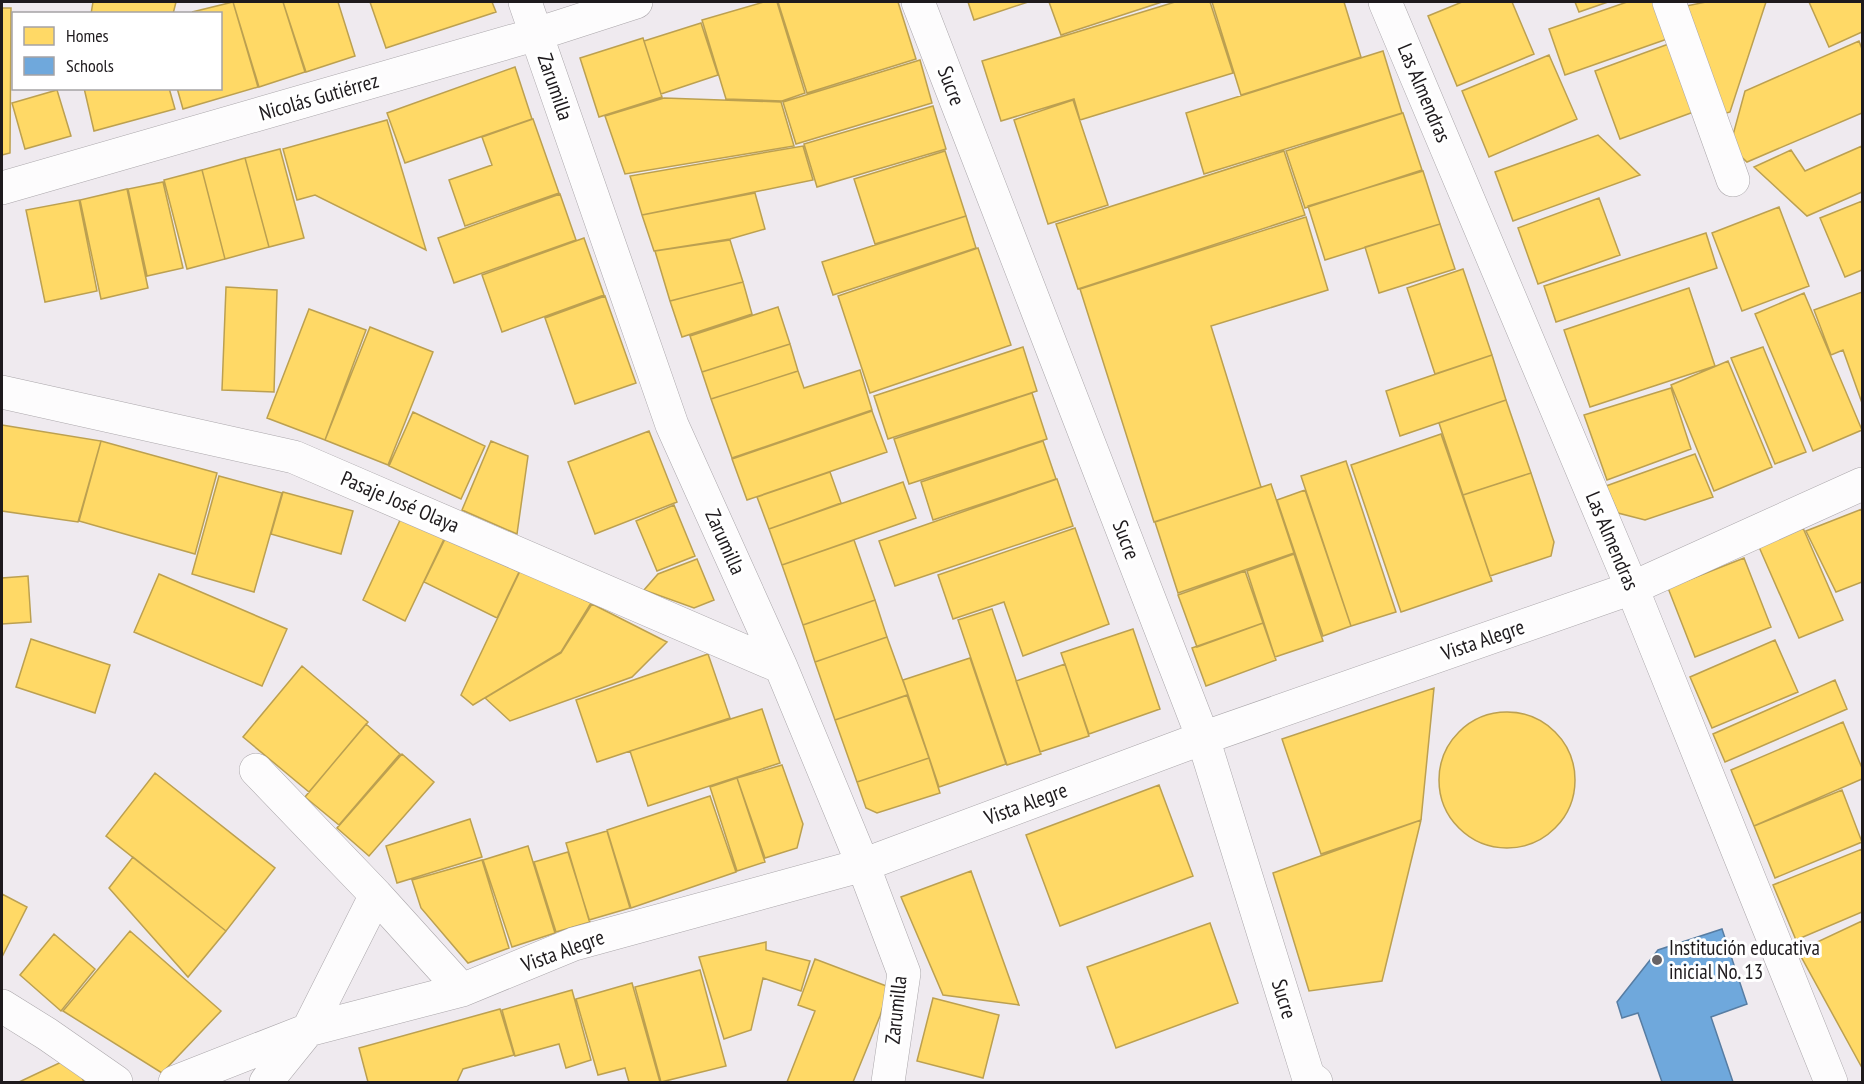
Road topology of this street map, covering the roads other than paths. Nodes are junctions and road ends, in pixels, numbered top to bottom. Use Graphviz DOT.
graph roads {
  1 [pos="525,2"];
  2 [pos="636,2"];
  3 [pos="918,2"];
  4 [pos="1385,2"];
  5 [pos="1670,2"];
  6 [pos="537,34"];
  7 [pos="1732,180"];
  8 [pos="2,188"];
  9 [pos="2,392"];
  10 [pos="1863,484"];
  11 [pos="1632,588"];
  12 [pos="781,667"];
  13 [pos="1203,738"];
  14 [pos="256,770"];
  15 [pos="863,865"];
  16 [pos="376,895"];
  17 [pos="462,990"];
  18 [pos="2,1006"];
  19 [pos="308,1030"];
  20 [pos="1310,1080"];
  21 [pos="116,1083"];
  22 [pos="175,1083"];
  23 [pos="266,1083"];
  24 [pos="888,1083"];
  25 [pos="1831,1083"];
  1 -- 6 [label="street, Zarumilla"];
  2 -- 6 [label="street, Nicolás Gutiérrez"];
  3 -- 13 [label="street, Sucre"];
  4 -- 11 [label="street, Las Almendras"];
  5 -- 7 [label="street"];
  6 -- 8 [label="street, Nicolás Gutiérrez"];
  6 -- 12 [label="street, Zarumilla"];
  9 -- 12 [label="street, Pasaje José Olaya"];
  10 -- 11 [label="street, Vista Alegre"];
  11 -- 13 [label="street, Vista Alegre"];
  11 -- 25 [label="street, Las Almendras"];
  12 -- 15 [label="street, Zarumilla"];
  13 -- 15 [label="street, Vista Alegre"];
  13 -- 20 [label="street, Sucre"];
  14 -- 16 [label="street"];
  15 -- 17 [label="street, Vista Alegre"];
  15 -- 24 [label="street, Zarumilla"];
  16 -- 17 [label="street"];
  16 -- 19 [label="street"];
  17 -- 19 [label="street, Vista Alegre"];
  18 -- 21 [label="street"];
  19 -- 22 [label="street, Vista Alegre"];
  19 -- 23 [label="street"];
}
